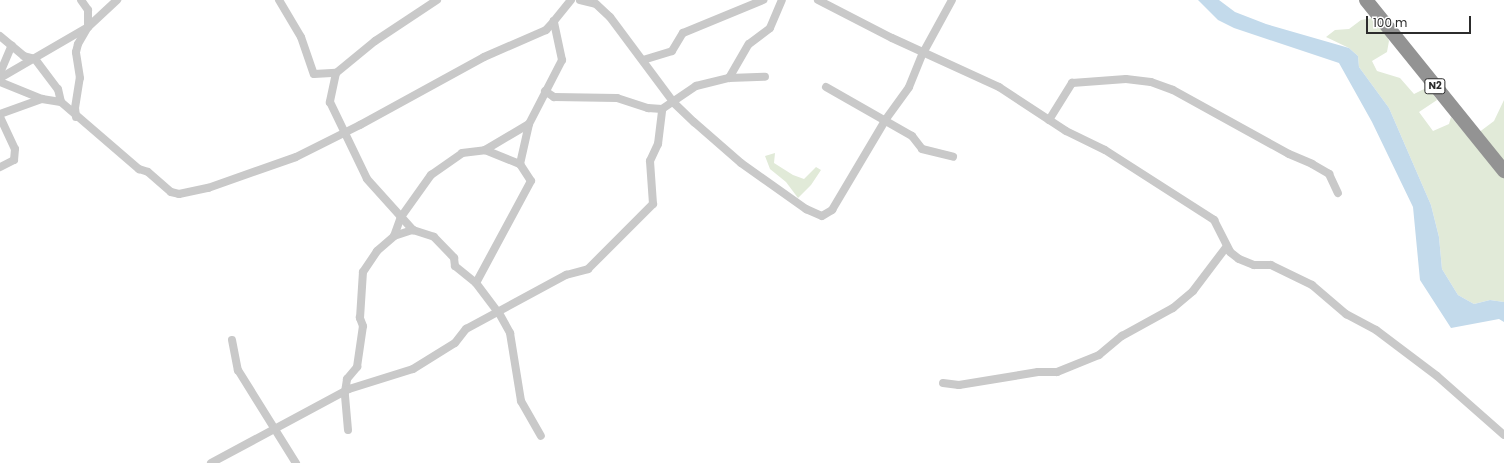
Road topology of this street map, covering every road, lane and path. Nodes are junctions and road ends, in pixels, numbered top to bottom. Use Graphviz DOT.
graph roads {
  1 [pos="81,0"];
  2 [pos="117,0"];
  3 [pos="280,0"];
  4 [pos="437,0"];
  5 [pos="571,0"];
  6 [pos="580,0"];
  7 [pos="763,0"];
  8 [pos="782,0"];
  9 [pos="818,0"];
  10 [pos="952,0"];
  11 [pos="1366,0"];
  12 [pos="598,2"];
  13 [pos="554,21"];
  14 [pos="88,27"];
  15 [pos="0,36"];
  16 [pos="12,45"];
  17 [pos="923,53"];
  18 [pos="35,59"];
  19 [pos="643,60"];
  20 [pos="0,72"];
  21 [pos="336,73"];
  22 [pos="764,77"];
  23 [pos="0,78"];
  24 [pos="729,78"];
  25 [pos="0,82"];
  26 [pos="826,87"];
  27 [pos="545,91"];
  28 [pos="42,99"];
  29 [pos="61,102"];
  30 [pos="674,103"];
  31 [pos="662,109"];
  32 [pos="0,115"];
  33 [pos="76,117"];
  34 [pos="886,119"];
  35 [pos="1049,120"];
  36 [pos="529,124"];
  37 [pos="345,133"];
  38 [pos="485,150"];
  39 [pos="953,157"];
  40 [pos="520,164"];
  41 [pos="0,167"];
  42 [pos="1504,171"];
  43 [pos="1338,193"];
  44 [pos="401,218"];
  45 [pos="413,230"];
  46 [pos="394,236"];
  47 [pos="1227,246"];
  48 [pos="476,283"];
  49 [pos="499,313"];
  50 [pos="232,340"];
  51 [pos="943,383"];
  52 [pos="345,392"];
  53 [pos="275,429"];
  54 [pos="348,430"];
  55 [pos="1504,435"];
  56 [pos="541,436"];
  57 [pos="211,463"];
  58 [pos="296,463"];
  1 -- 14 [label="street"];
  2 -- 14 [label="street"];
  3 -- 21 [label="street"];
  4 -- 21 [label="street"];
  5 -- 13 [label="street"];
  6 -- 12 [label="street"];
  7 -- 19 [label="street"];
  8 -- 24 [label="street"];
  9 -- 17 [label="street"];
  10 -- 17 [label="street"];
  11 -- 42 [label="highway, N2"];
  12 -- 19 [label="street"];
  13 -- 27 [label="street"];
  13 -- 37 [label="street"];
  14 -- 18 [label="street"];
  14 -- 33 [label="street"];
  15 -- 16 [label="street"];
  16 -- 18 [label="street"];
  16 -- 20 [label="street"];
  17 -- 34 [label="street"];
  17 -- 35 [label="street"];
  18 -- 23 [label="street"];
  18 -- 29 [label="street"];
  19 -- 30 [label="street"];
  21 -- 37 [label="street"];
  22 -- 24 [label="street"];
  24 -- 30 [label="street"];
  25 -- 28 [label="street"];
  26 -- 34 [label="street"];
  27 -- 31 [label="street"];
  27 -- 36 [label="street"];
  28 -- 29 [label="street"];
  28 -- 32 [label="street"];
  29 -- 33 [label="street"];
  30 -- 31 [label="street"];
  30 -- 34 [label="street"];
  31 -- 49 [label="street"];
  32 -- 41 [label="street"];
  33 -- 37 [label="street"];
  34 -- 39 [label="street"];
  35 -- 43 [label="street"];
  35 -- 47 [label="street"];
  36 -- 38 [label="street"];
  36 -- 40 [label="street"];
  37 -- 44 [label="street"];
  38 -- 40 [label="street"];
  38 -- 44 [label="street"];
  40 -- 48 [label="street"];
  44 -- 45 [label="street"];
  44 -- 46 [label="street"];
  45 -- 46 [label="street"];
  45 -- 48 [label="street"];
  46 -- 52 [label="street"];
  47 -- 51 [label="street"];
  47 -- 55 [label="street"];
  48 -- 49 [label="street"];
  49 -- 52 [label="street"];
  49 -- 56 [label="street"];
  50 -- 53 [label="street"];
  52 -- 53 [label="street"];
  52 -- 54 [label="street"];
  53 -- 57 [label="street"];
  53 -- 58 [label="street"];
}
